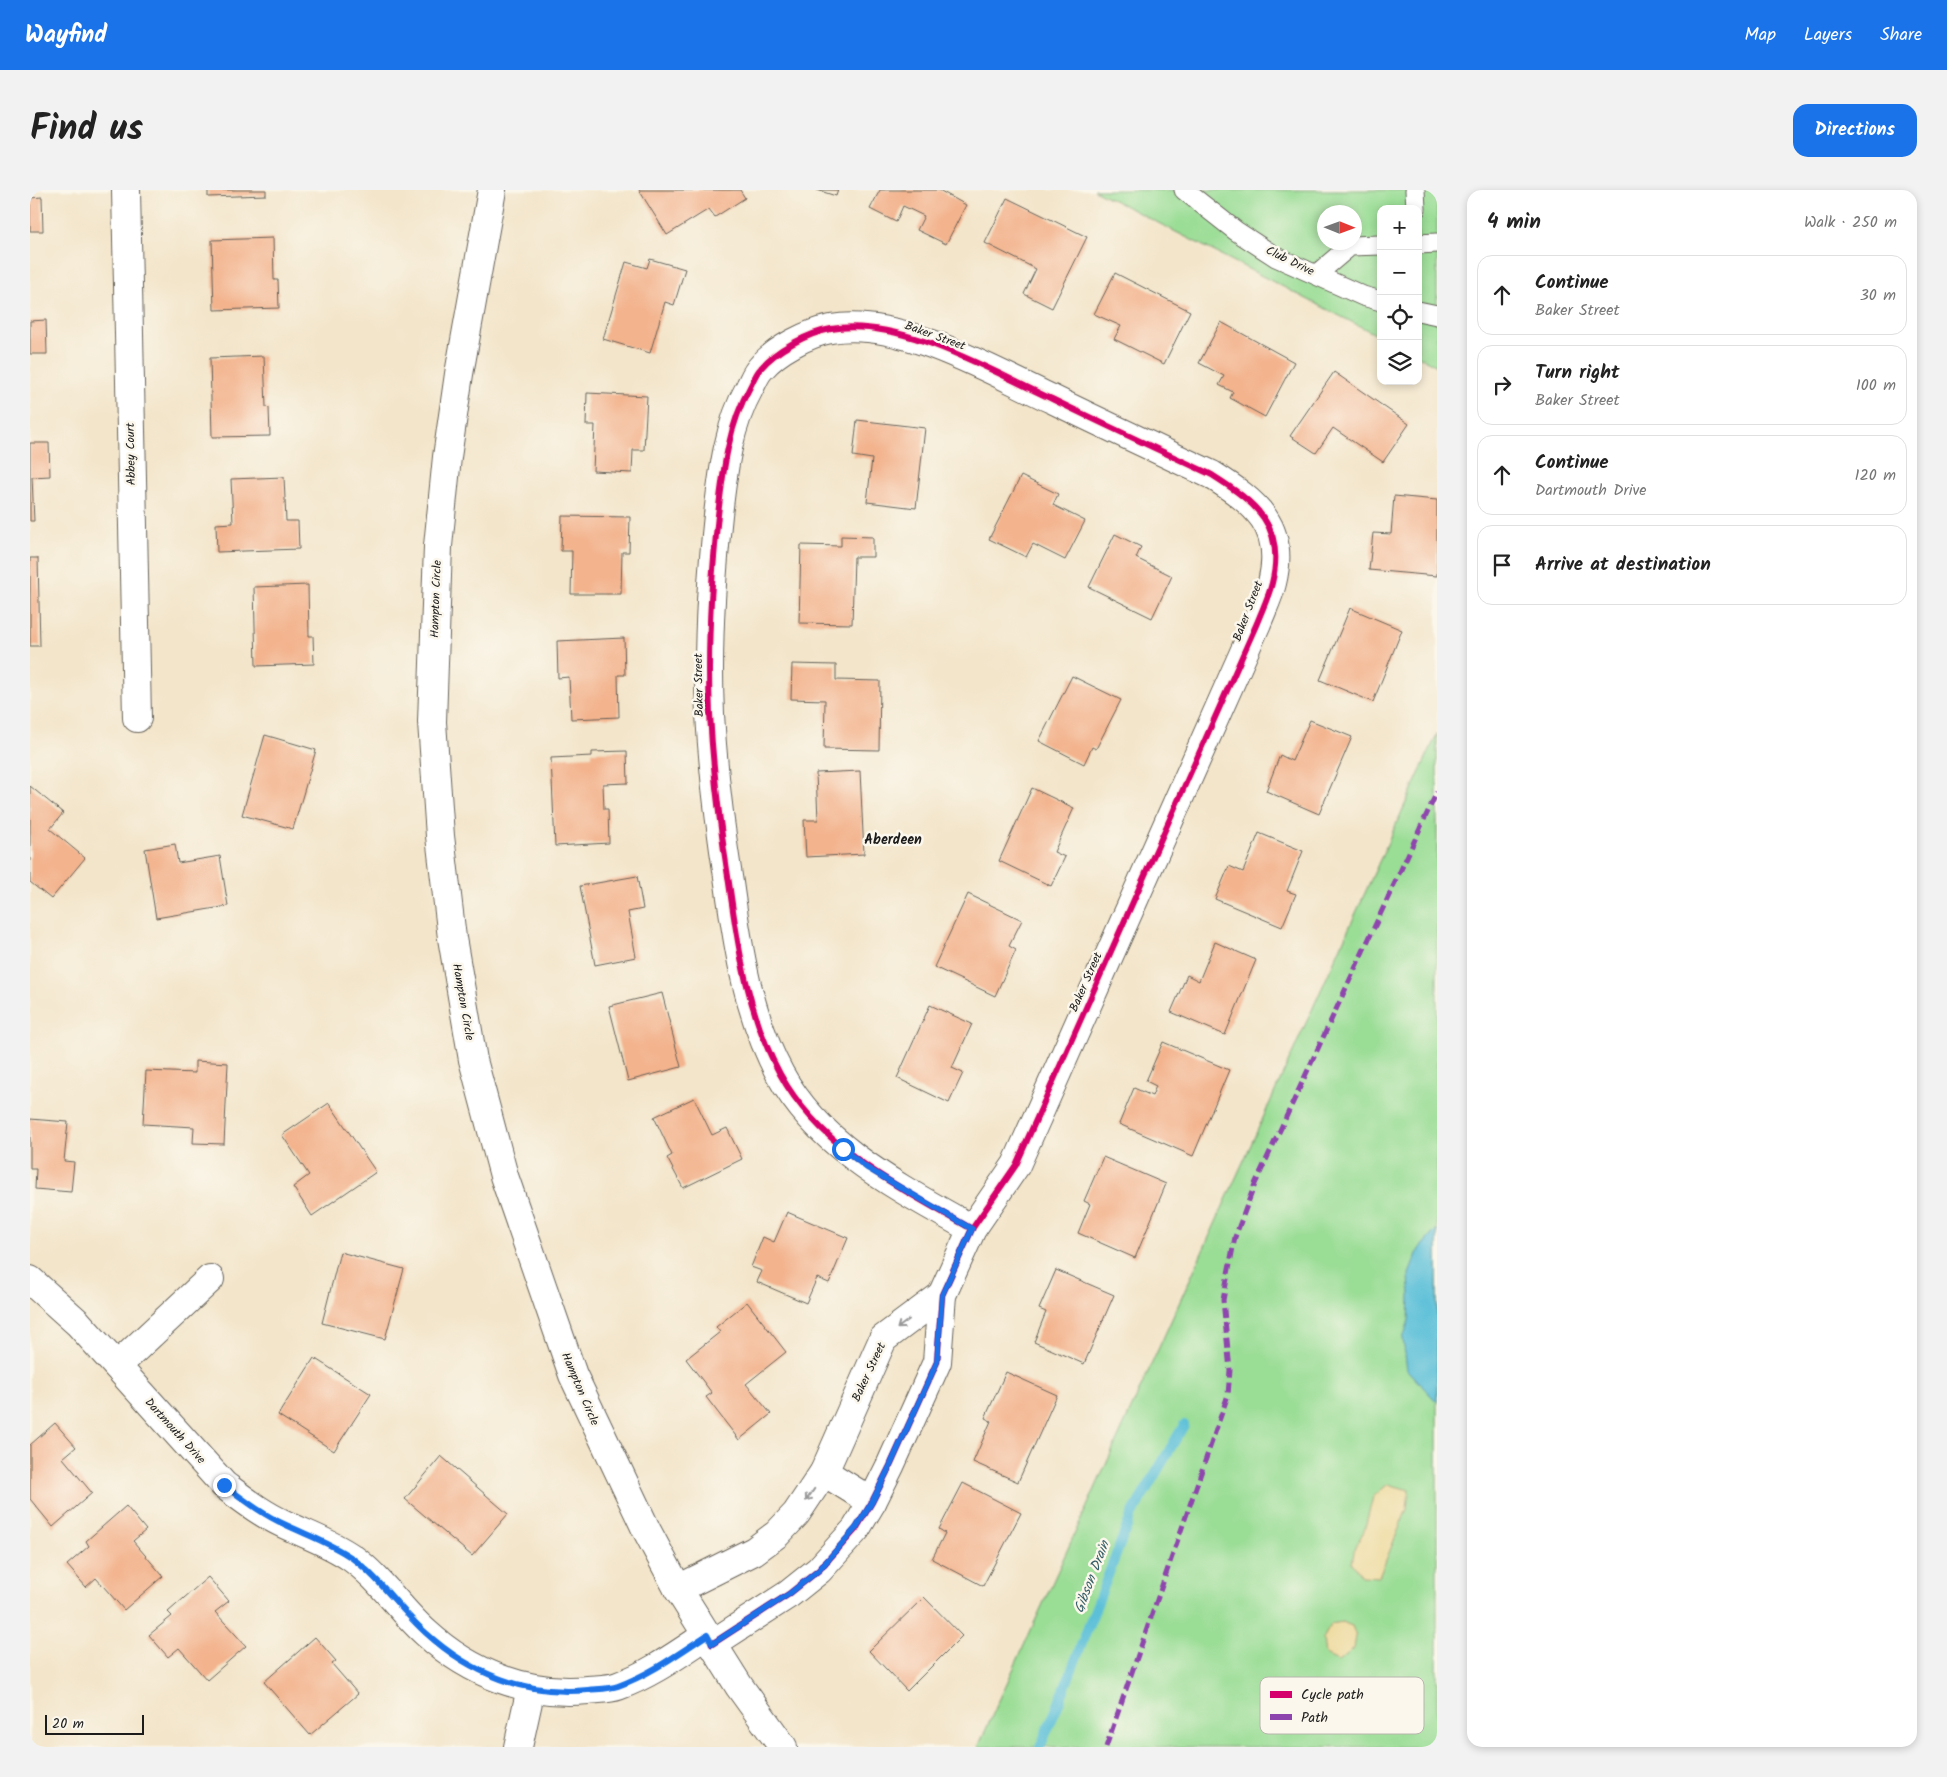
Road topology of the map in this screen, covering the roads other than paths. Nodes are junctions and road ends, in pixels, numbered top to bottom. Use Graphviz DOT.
graph roads {
  1 [pos="126,190"];
  2 [pos="492,190"];
  3 [pos="1184,190"];
  4 [pos="1415,190"];
  5 [pos="1416,205"];
  6 [pos="1422,243"];
  7 [pos="1437,243"];
  8 [pos="1377,245"];
  9 [pos="1317,274"];
  10 [pos="1377,300"];
  11 [pos="1422,312"];
  12 [pos="1437,315"];
  13 [pos="137,718"];
  14 [pos="972,1229"];
  15 [pos="210,1279"];
  16 [pos="30,1280"];
  17 [pos="942,1295"];
  18 [pos="117,1366"];
  19 [pos="824,1472"];
  20 [pos="872,1502"];
  21 [pos="678,1589"];
  22 [pos="709,1640"];
  23 [pos="531,1688"];
  24 [pos="518,1747"];
  25 [pos="783,1747"];
  1 -- 13 [label="street, Abbey Court"];
  2 -- 21 [label="street, Hampton Circle"];
  3 -- 9 [label="lane, Club Drive"];
  4 -- 5 [label="lane"];
  6 -- 7 [label="lane"];
  8 -- 9 [label="lane"];
  9 -- 10 [label="lane, Club Drive"];
  11 -- 12 [label="lane"];
  14 -- 14 [label="street, Baker Street"];
  14 -- 17 [label="street, Baker Street"];
  15 -- 18 [label="street"];
  16 -- 18 [label="street, Dartmouth Drive"];
  17 -- 19 [label="street, Baker Street, one-way"];
  17 -- 20 [label="street, Baker Street"];
  18 -- 23 [label="street, Dartmouth Drive"];
  19 -- 20 [label="street"];
  19 -- 21 [label="street, Baker Street, one-way"];
  20 -- 22 [label="street, Baker Street"];
  21 -- 22 [label="street, Hampton Circle"];
  22 -- 23 [label="street, Dartmouth Drive"];
  22 -- 25 [label="street, Hampton Circle"];
  23 -- 24 [label="street"];
}
